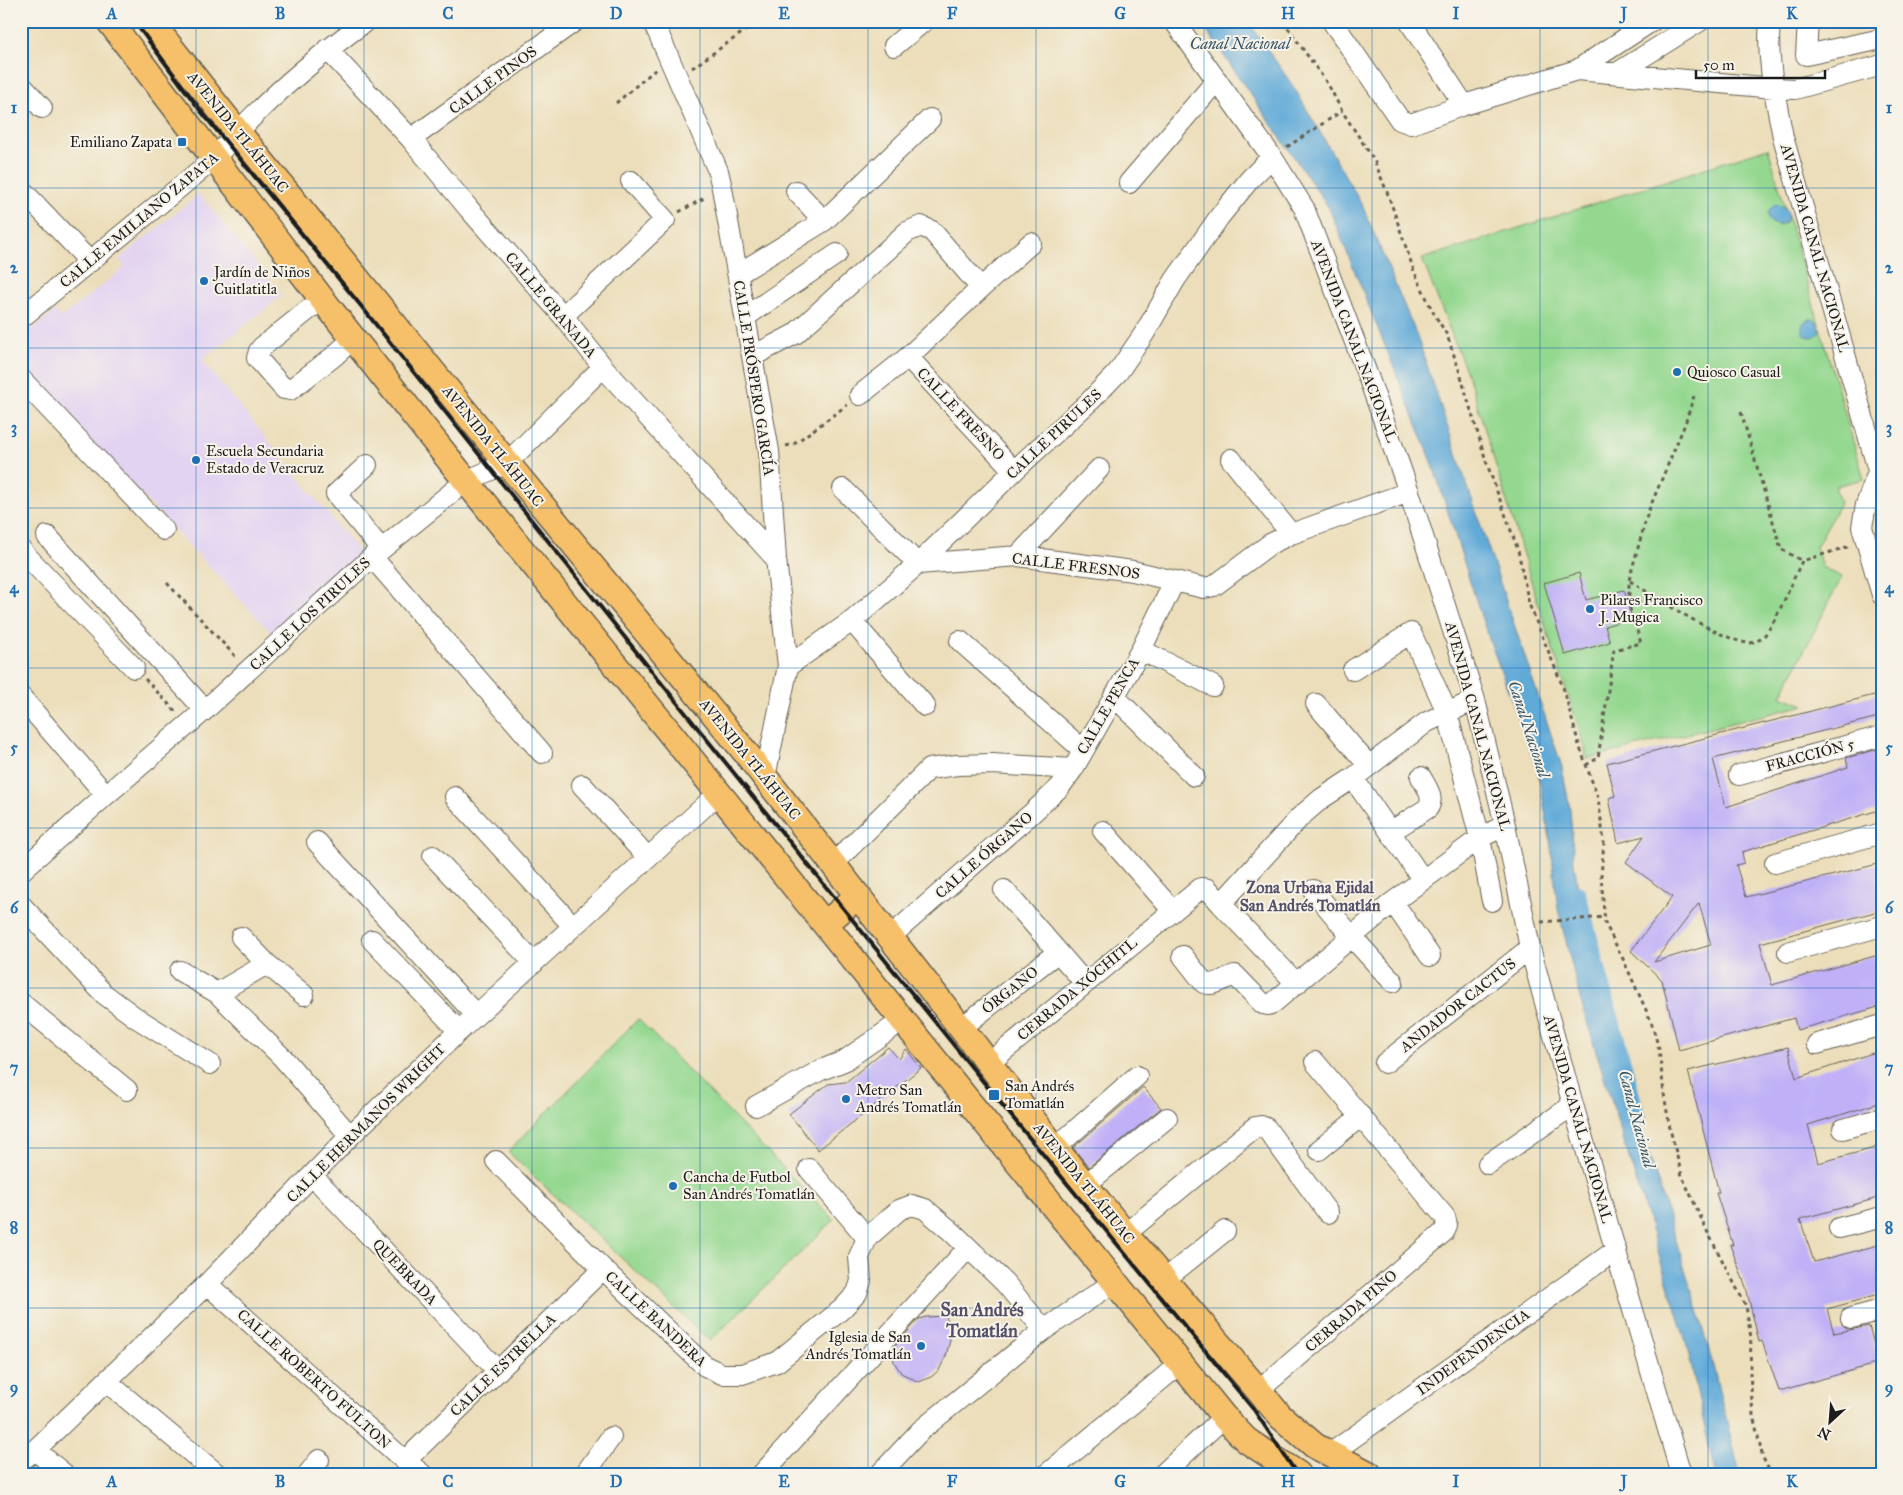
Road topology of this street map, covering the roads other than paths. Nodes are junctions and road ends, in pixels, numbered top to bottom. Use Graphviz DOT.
graph roads {
  1 [pos="109,21"];
  2 [pos="150,21"];
  3 [pos="366,21"];
  4 [pos="575,21"];
  5 [pos="653,21"];
  6 [pos="924,21"];
  7 [pos="1174,21"];
  8 [pos="1332,21"];
  9 [pos="1409,21"];
  10 [pos="1652,21"];
  11 [pos="1700,21"];
  12 [pos="1770,21"];
  13 [pos="1808,21"];
  14 [pos="1882,39"];
  15 [pos="894,46"];
  16 [pos="327,50"];
  17 [pos="1882,65"];
  18 [pos="1577,70"];
  19 [pos="1617,73"];
  20 [pos="1217,80"];
  21 [pos="21,85"];
  22 [pos="1774,88"];
  23 [pos="1464,104"];
  24 [pos="42,108"];
  25 [pos="930,119"];
  26 [pos="237,131"];
  27 [pos="411,139"];
  28 [pos="1278,153"];
  29 [pos="215,158"];
  30 [pos="632,181"];
  31 [pos="1130,183"];
  32 [pos="21,189"];
  33 [pos="796,191"];
  34 [pos="824,221"];
  35 [pos="1031,243"];
  36 [pos="837,254"];
  37 [pos="90,262"];
  38 [pos="738,274"];
  39 [pos="981,288"];
  40 [pos="322,299"];
  41 [pos="563,316"];
  42 [pos="745,317"];
  43 [pos="21,318"];
  44 [pos="354,338"];
  45 [pos="753,356"];
  46 [pos="908,357"];
  47 [pos="603,367"];
  48 [pos="21,379"];
  49 [pos="860,395"];
  50 [pos="1231,460"];
  51 [pos="507,463"];
  52 [pos="368,466"];
  53 [pos="1099,469"];
  54 [pos="1014,471"];
  55 [pos="1880,478"];
  56 [pos="466,480"];
  57 [pos="843,490"];
  58 [pos="1409,492"];
  59 [pos="164,530"];
  60 [pos="1291,534"];
  61 [pos="47,536"];
  62 [pos="21,550"];
  63 [pos="376,553"];
  64 [pos="1018,556"];
  65 [pos="776,559"];
  66 [pos="918,564"];
  67 [pos="1174,582"];
  68 [pos="1882,595"];
  69 [pos="852,621"];
  70 [pos="960,641"];
  71 [pos="1141,650"];
  72 [pos="788,666"];
  73 [pos="134,668"];
  74 [pos="1353,670"];
  75 [pos="1213,686"];
  76 [pos="1114,696"];
  77 [pos="21,697"];
  78 [pos="1475,700"];
  79 [pos="1316,704"];
  80 [pos="926,706"];
  81 [pos="205,710"];
  82 [pos="1447,712"];
  83 [pos="1882,736"];
  84 [pos="1084,750"];
  85 [pos="542,753"];
  86 [pos="1369,766"];
  87 [pos="1073,769"];
  88 [pos="1738,775"];
  89 [pos="1194,776"];
  90 [pos="765,777"];
  91 [pos="1421,777"];
  92 [pos="1353,778"];
  93 [pos="582,785"];
  94 [pos="718,793"];
  95 [pos="106,795"];
  96 [pos="455,797"];
  97 [pos="1505,825"];
  98 [pos="1104,831"];
  99 [pos="1390,832"];
  100 [pos="1882,833"];
  101 [pos="1480,838"];
  102 [pos="317,842"];
  103 [pos="433,856"];
  104 [pos="648,858"];
  105 [pos="1775,863"];
  106 [pos="833,864"];
  107 [pos="21,871"];
  108 [pos="1423,880"];
  109 [pos="1004,890"];
  110 [pos="1313,890"];
  111 [pos="858,896"];
  112 [pos="1492,901"];
  113 [pos="1393,902"];
  114 [pos="1221,904"];
  115 [pos="21,905"];
  116 [pos="1169,914"];
  117 [pos="824,924"];
  118 [pos="573,926"];
  119 [pos="1882,926"];
  120 [pos="891,936"];
  121 [pos="241,937"];
  122 [pos="1352,937"];
  123 [pos="372,940"];
  124 [pos="1530,948"];
  125 [pos="1058,952"];
  126 [pos="1788,952"];
  127 [pos="1183,956"];
  128 [pos="1430,956"];
  129 [pos="534,963"];
  130 [pos="267,964"];
  131 [pos="180,971"];
  132 [pos="1393,982"];
  133 [pos="1085,984"];
  134 [pos="1297,984"];
  135 [pos="217,993"];
  136 [pos="304,995"];
  137 [pos="21,1002"];
  138 [pos="476,1015"];
  139 [pos="903,1020"];
  140 [pos="1882,1025"];
  141 [pos="961,1028"];
  142 [pos="458,1031"];
  143 [pos="1816,1044"];
  144 [pos="1315,1062"];
  145 [pos="1385,1062"];
  146 [pos="989,1063"];
  147 [pos="210,1064"];
  148 [pos="1137,1076"];
  149 [pos="127,1090"];
  150 [pos="1573,1105"];
  151 [pos="756,1106"];
  152 [pos="1361,1116"];
  153 [pos="1167,1118"];
  154 [pos="1882,1118"];
  155 [pos="1843,1129"];
  156 [pos="350,1136"];
  157 [pos="1055,1148"];
  158 [pos="1320,1150"];
  159 [pos="496,1161"];
  160 [pos="1488,1164"];
  161 [pos="809,1170"];
  162 [pos="312,1175"];
  163 [pos="1086,1185"];
  164 [pos="1328,1212"];
  165 [pos="1882,1217"];
  166 [pos="1839,1228"];
  167 [pos="1224,1231"];
  168 [pos="1125,1234"];
  169 [pos="867,1238"];
  170 [pos="968,1248"];
  171 [pos="1616,1250"];
  172 [pos="602,1269"];
  173 [pos="1164,1280"];
  174 [pos="1114,1282"];
  175 [pos="207,1284"];
  176 [pos="1882,1310"];
  177 [pos="1851,1318"];
  178 [pos="1044,1330"];
  179 [pos="1181,1363"];
  180 [pos="497,1370"];
  181 [pos="107,1382"];
  182 [pos="1258,1391"];
  183 [pos="1224,1417"];
  184 [pos="611,1436"];
  185 [pos="1330,1454"];
  186 [pos="28,1456"];
  187 [pos="405,1461"];
  188 [pos="64,1474"];
  189 [pos="217,1474"];
  190 [pos="422,1474"];
  191 [pos="585,1474"];
  192 [pos="762,1474"];
  193 [pos="880,1474"];
  194 [pos="1047,1474"];
  195 [pos="1163,1474"];
  196 [pos="1298,1474"];
  197 [pos="1369,1474"];
  198 [pos="1681,1474"];
  1 -- 29 [label="main road"];
  2 -- 26 [label="main road, AVENIDA TLÁHUAC"];
  3 -- 16 [label="street, CALLE EMILIANO ZAPATA"];
  4 -- 27 [label="street, CALLE PINOS"];
  5 -- 38 [label="street, CALLE PRÓSPERO GARCÍA"];
  6 -- 15 [label="street"];
  7 -- 20 [label="street, AVENIDA CANAL NACIONAL"];
  8 -- 23 [label="street"];
  9 -- 23 [label="street"];
  10 -- 18 [label="street"];
  11 -- 19 [label="street"];
  12 -- 22 [label="street, AVENIDA CANAL NACIONAL"];
  13 -- 14 [label="street"];
  16 -- 26 [label="street, CALLE EMILIANO ZAPATA"];
  16 -- 27 [label="street, CALLE GRANADA"];
  17 -- 22 [label="street"];
  18 -- 19 [label="street"];
  18 -- 23 [label="street"];
  19 -- 22 [label="street"];
  20 -- 28 [label="street, AVENIDA CANAL NACIONAL"];
  20 -- 31 [label="street"];
  21 -- 24 [label="street"];
  22 -- 55 [label="street, AVENIDA CANAL NACIONAL"];
  25 -- 34 [label="street"];
  26 -- 29 [label="street, CALLE EMILIANO ZAPATA"];
  26 -- 51 [label="main road, AVENIDA TLÁHUAC"];
  27 -- 41 [label="street, CALLE GRANADA"];
  28 -- 54 [label="street, CALLE PIRULES"];
  28 -- 58 [label="street, AVENIDA CANAL NACIONAL"];
  29 -- 37 [label="street, CALLE EMILIANO ZAPATA"];
  29 -- 40 [label="main road"];
  30 -- 41 [label="street"];
  32 -- 37 [label="street"];
  33 -- 34 [label="street"];
  34 -- 38 [label="street"];
  35 -- 39 [label="street"];
  36 -- 42 [label="street"];
  37 -- 43 [label="street, CALLE EMILIANO ZAPATA"];
  38 -- 42 [label="street, CALLE PRÓSPERO GARCÍA"];
  39 -- 45 [label="street"];
  39 -- 46 [label="street"];
  40 -- 44 [label="main road"];
  40 -- 44 [label="street"];
  41 -- 47 [label="street, CALLE GRANADA"];
  42 -- 45 [label="street, CALLE PRÓSPERO GARCÍA"];
  44 -- 56 [label="main road"];
  45 -- 65 [label="street, CALLE PRÓSPERO GARCÍA"];
  46 -- 49 [label="street"];
  46 -- 54 [label="street, CALLE FRESNO"];
  47 -- 51 [label="street, CALLE LOS PIRULES"];
  47 -- 65 [label="street, CALLE GRANADA"];
  48 -- 59 [label="street"];
  50 -- 60 [label="street"];
  51 -- 56 [label="street, CALLE LOS PIRULES"];
  51 -- 90 [label="main road, AVENIDA TLÁHUAC"];
  52 -- 63 [label="street"];
  53 -- 64 [label="street"];
  54 -- 66 [label="street, CALLE PIRULES"];
  55 -- 68 [label="street, AVENIDA CANAL NACIONAL"];
  56 -- 63 [label="street, CALLE LOS PIRULES"];
  56 -- 94 [label="main road"];
  57 -- 66 [label="street"];
  58 -- 60 [label="street, CALLE FRESNOS"];
  58 -- 78 [label="street, AVENIDA CANAL NACIONAL"];
  60 -- 67 [label="street, CALLE FRESNOS"];
  61 -- 81 [label="street"];
  62 -- 73 [label="street"];
  63 -- 81 [label="street, CALLE LOS PIRULES"];
  63 -- 85 [label="street"];
  64 -- 66 [label="street, CALLE FRESNOS"];
  64 -- 67 [label="street, CALLE FRESNOS"];
  65 -- 72 [label="street, CALLE PRÓSPERO GARCÍA"];
  66 -- 69 [label="street, CALLE PIRULES"];
  67 -- 71 [label="street, CALLE PENCA"];
  69 -- 72 [label="street, CALLE PIRULES"];
  69 -- 80 [label="street"];
  70 -- 84 [label="street"];
  71 -- 75 [label="street"];
  71 -- 76 [label="street, CALLE PENCA"];
  72 -- 90 [label="street, CALLE PRÓSPERO GARCÍA"];
  74 -- 82 [label="street"];
  76 -- 84 [label="street, CALLE PENCA"];
  76 -- 89 [label="street"];
  77 -- 95 [label="street"];
  78 -- 82 [label="street"];
  78 -- 97 [label="street, AVENIDA CANAL NACIONAL"];
  79 -- 86 [label="street"];
  81 -- 95 [label="street, CALLE LOS PIRULES"];
  82 -- 86 [label="street"];
  82 -- 101 [label="street"];
  83 -- 88 [label="street, FRACCIÓN 5"];
  84 -- 87 [label="street, CALLE PENCA"];
  86 -- 92 [label="street"];
  87 -- 106 [label="street, CALLE PENCA"];
  87 -- 120 [label="street, CALLE ÓRGANO"];
  90 -- 106 [label="main road, AVENIDA TLÁHUAC"];
  91 -- 99 [label="street"];
  92 -- 99 [label="street"];
  92 -- 114 [label="street"];
  93 -- 104 [label="street"];
  94 -- 104 [label="street, CALLE HERMANOS WRIGHT"];
  94 -- 117 [label="main road"];
  95 -- 107 [label="street, CALLE LOS PIRULES"];
  96 -- 118 [label="street"];
  97 -- 101 [label="street"];
  97 -- 124 [label="street, AVENIDA CANAL NACIONAL"];
  98 -- 116 [label="street"];
  99 -- 108 [label="street"];
  100 -- 105 [label="street"];
  101 -- 108 [label="street"];
  101 -- 112 [label="street"];
  102 -- 138 [label="street"];
  103 -- 129 [label="street"];
  104 -- 118 [label="street, CALLE HERMANOS WRIGHT"];
  106 -- 111 [label="main road, AVENIDA TLÁHUAC"];
  108 -- 113 [label="street"];
  109 -- 125 [label="street"];
  110 -- 122 [label="street"];
  111 -- 117 [label="main road"];
  111 -- 120 [label="main road, AVENIDA TLÁHUAC"];
  113 -- 122 [label="street"];
  113 -- 128 [label="street"];
  114 -- 116 [label="street, CERRADA XÓCHITL"];
  114 -- 134 [label="street"];
  115 -- 147 [label="street"];
  116 -- 133 [label="street, CERRADA XÓCHITL"];
  117 -- 139 [label="main road"];
  118 -- 129 [label="street, CALLE HERMANOS WRIGHT"];
  119 -- 126 [label="street"];
  120 -- 141 [label="main road, AVENIDA TLÁHUAC"];
  121 -- 130 [label="street"];
  122 -- 132 [label="street"];
  122 -- 134 [label="street"];
  123 -- 142 [label="street"];
  124 -- 145 [label="street, ANDADOR CACTUS"];
  124 -- 150 [label="street, AVENIDA CANAL NACIONAL"];
  125 -- 133 [label="street"];
  125 -- 141 [label="street, ÓRGANO"];
  127 -- 134 [label="street"];
  129 -- 138 [label="street, CALLE HERMANOS WRIGHT"];
  130 -- 135 [label="street"];
  130 -- 136 [label="street"];
  131 -- 135 [label="street"];
  133 -- 146 [label="street, CERRADA XÓCHITL"];
  135 -- 156 [label="street"];
  137 -- 149 [label="street"];
  138 -- 142 [label="street, CALLE HERMANOS WRIGHT"];
  139 -- 151 [label="street"];
  139 -- 174 [label="main road"];
  140 -- 143 [label="street"];
  141 -- 146 [label="main road, AVENIDA TLÁHUAC"];
  142 -- 156 [label="street, CALLE HERMANOS WRIGHT"];
  144 -- 152 [label="street"];
  146 -- 157 [label="main road, AVENIDA TLÁHUAC"];
  148 -- 157 [label="street"];
  150 -- 160 [label="street"];
  150 -- 171 [label="street, AVENIDA CANAL NACIONAL"];
  152 -- 158 [label="street"];
  152 -- 182 [label="street, CERRADA PINO"];
  153 -- 163 [label="street"];
  154 -- 155 [label="street"];
  156 -- 162 [label="street, CALLE HERMANOS WRIGHT"];
  157 -- 163 [label="main road, AVENIDA TLÁHUAC"];
  159 -- 172 [label="street, CALLE BANDERA"];
  161 -- 169 [label="street"];
  162 -- 175 [label="street, CALLE HERMANOS WRIGHT"];
  162 -- 180 [label="street, QUEBRADA"];
  163 -- 168 [label="main road, AVENIDA TLÁHUAC"];
  164 -- 168 [label="street"];
  165 -- 166 [label="street"];
  167 -- 173 [label="street"];
  168 -- 173 [label="main road, AVENIDA TLÁHUAC"];
  169 -- 170 [label="street"];
  169 -- 172 [label="street, CALLE BANDERA"];
  170 -- 178 [label="street"];
  170 -- 192 [label="street"];
  171 -- 185 [label="street, INDEPENDENCIA"];
  171 -- 198 [label="street, AVENIDA CANAL NACIONAL"];
  172 -- 180 [label="street, CALLE ESTRELLA"];
  173 -- 182 [label="main road, AVENIDA TLÁHUAC"];
  174 -- 178 [label="street"];
  174 -- 179 [label="main road"];
  175 -- 181 [label="street, CALLE HERMANOS WRIGHT"];
  175 -- 187 [label="street, CALLE ROBERTO FULTON"];
  176 -- 177 [label="street"];
  178 -- 193 [label="street"];
  179 -- 183 [label="main road"];
  179 -- 194 [label="street"];
  180 -- 187 [label="street, CALLE ESTRELLA"];
  181 -- 186 [label="street, CALLE HERMANOS WRIGHT"];
  181 -- 189 [label="street"];
  182 -- 185 [label="main road, AVENIDA TLÁHUAC"];
  183 -- 195 [label="street"];
  183 -- 196 [label="main road"];
  184 -- 191 [label="street"];
  185 -- 197 [label="main road, AVENIDA TLÁHUAC"];
  186 -- 188 [label="street"];
  187 -- 190 [label="street, CALLE ROBERTO FULTON"];
}
